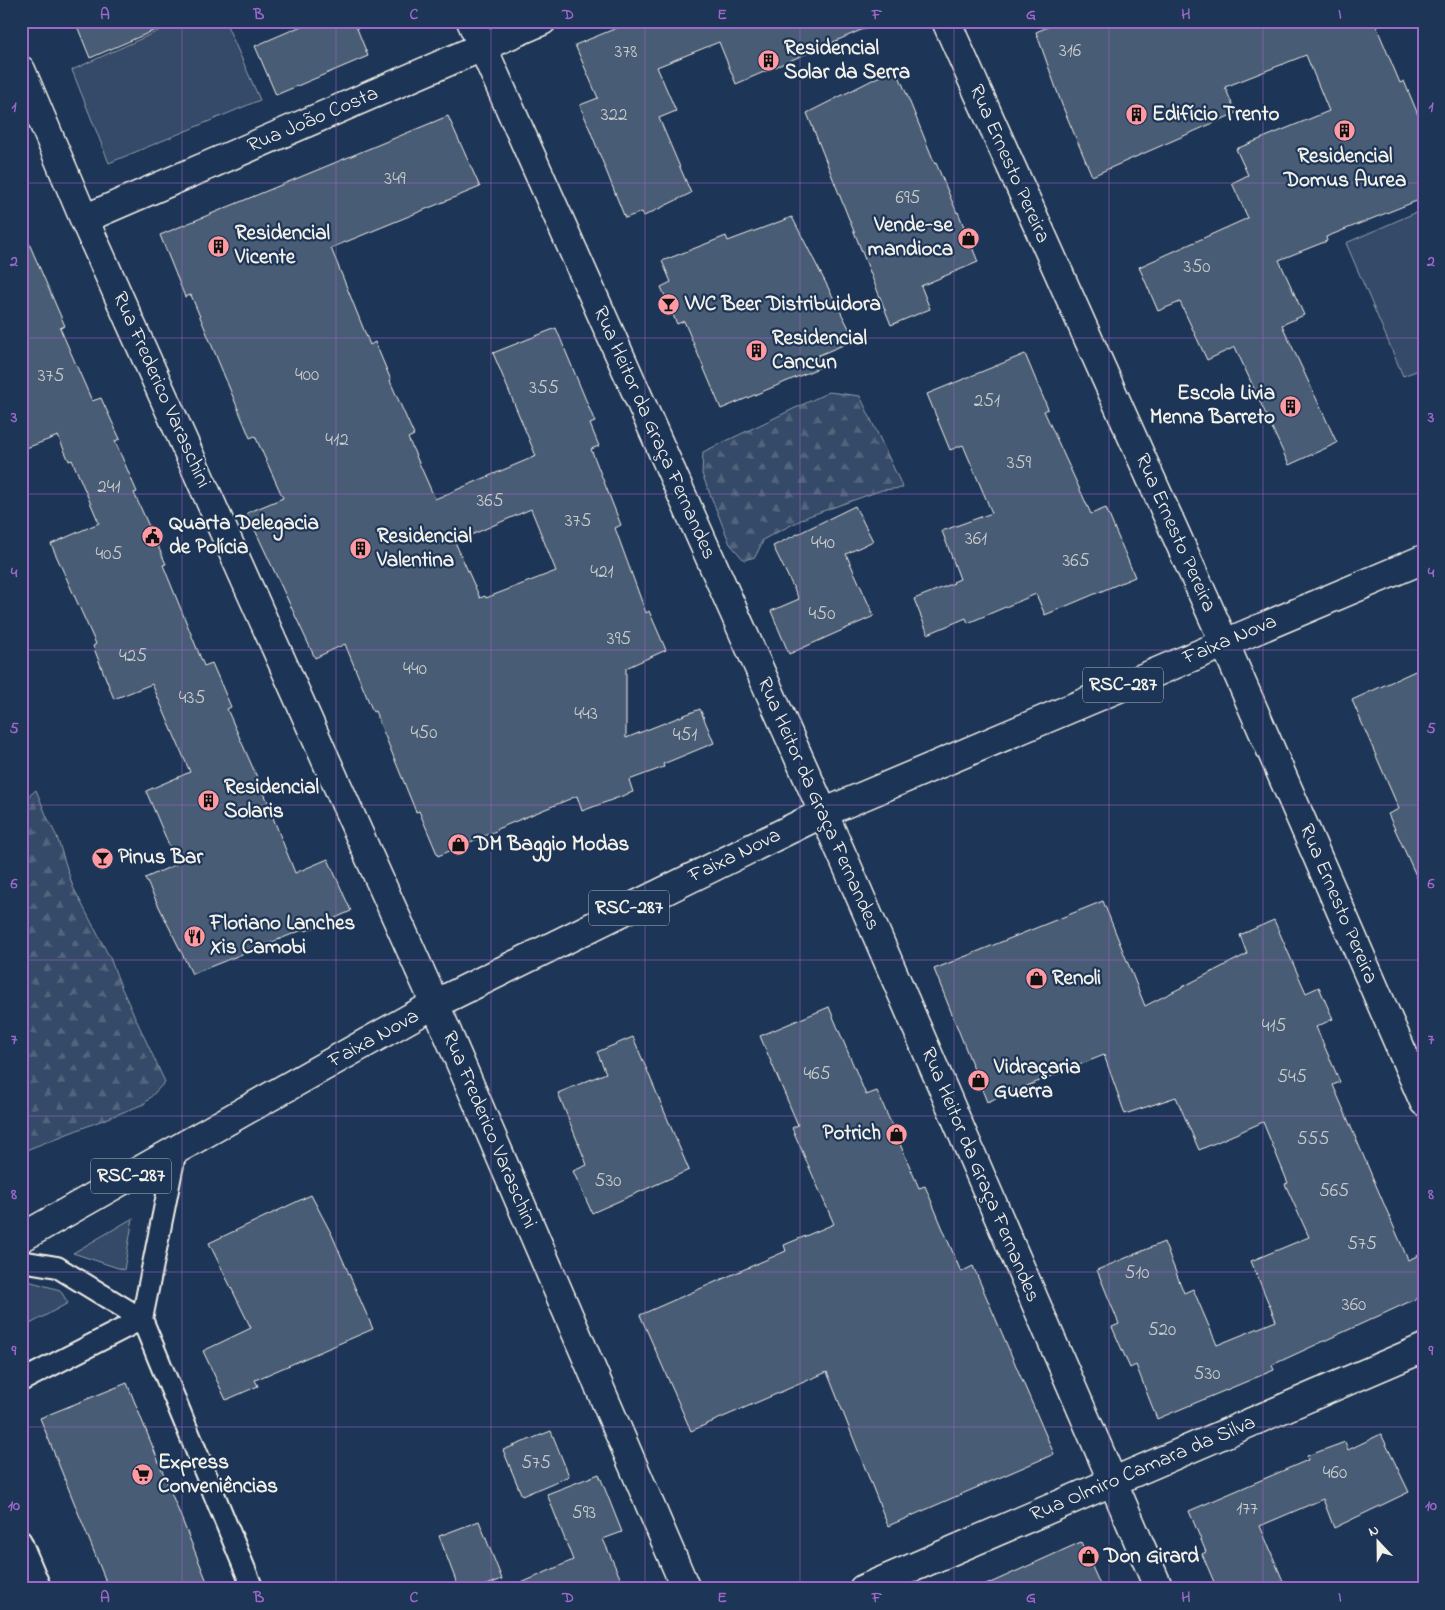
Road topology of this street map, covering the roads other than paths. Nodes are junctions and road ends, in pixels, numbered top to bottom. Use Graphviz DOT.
graph roads {
  1 [pos="471,21"];
  2 [pos="542,21"];
  3 [pos="946,21"];
  4 [pos="482,47"];
  5 [pos="21,70"];
  6 [pos="84,220"];
  7 [pos="1424,559"];
  8 [pos="1224,642"];
  9 [pos="823,813"];
  10 [pos="435,1004"];
  11 [pos="1424,1102"];
  12 [pos="176,1150"];
  13 [pos="21,1238"];
  14 [pos="21,1261"];
  15 [pos="142,1319"];
  16 [pos="1424,1348"];
  17 [pos="21,1381"];
  18 [pos="1113,1482"];
  19 [pos="21,1540"];
  20 [pos="41,1589"];
  21 [pos="253,1589"];
  22 [pos="686,1589"];
  23 [pos="863,1589"];
  24 [pos="1159,1589"];
  1 -- 4 [label="main road, Rua Heitor da Graça Fernandes"];
  2 -- 4 [label="main road, Rua João Costa"];
  3 -- 8 [label="main road, Rua Ernesto Pereira"];
  4 -- 6 [label="main road, Rua João Costa"];
  4 -- 9 [label="main road, Rua Heitor da Graça Fernandes"];
  5 -- 6 [label="main road, Rua Frederico Varaschini"];
  6 -- 10 [label="main road, Rua Frederico Varaschini"];
  7 -- 8 [label="main road, Faixa Nova / RSC-287"];
  8 -- 9 [label="main road, Faixa Nova / RSC-287"];
  8 -- 11 [label="main road, Rua Ernesto Pereira"];
  9 -- 10 [label="main road, Faixa Nova / RSC-287"];
  9 -- 18 [label="main road, Rua Heitor da Graça Fernandes"];
  10 -- 12 [label="main road, Faixa Nova / RSC-287"];
  10 -- 22 [label="main road, Rua Frederico Varaschini"];
  12 -- 13 [label="main road, Faixa Nova / RSC-287"];
  12 -- 15 [label="lane"];
  14 -- 15 [label="lane"];
  15 -- 17 [label="lane"];
  15 -- 21 [label="lane"];
  16 -- 18 [label="main road, Rua Olmiro Camara da Silva"];
  18 -- 23 [label="main road, Rua Olmiro Camara da Silva"];
  18 -- 24 [label="main road, Rua Heitor da Graça Fernandes"];
  19 -- 20 [label="lane"];
}
